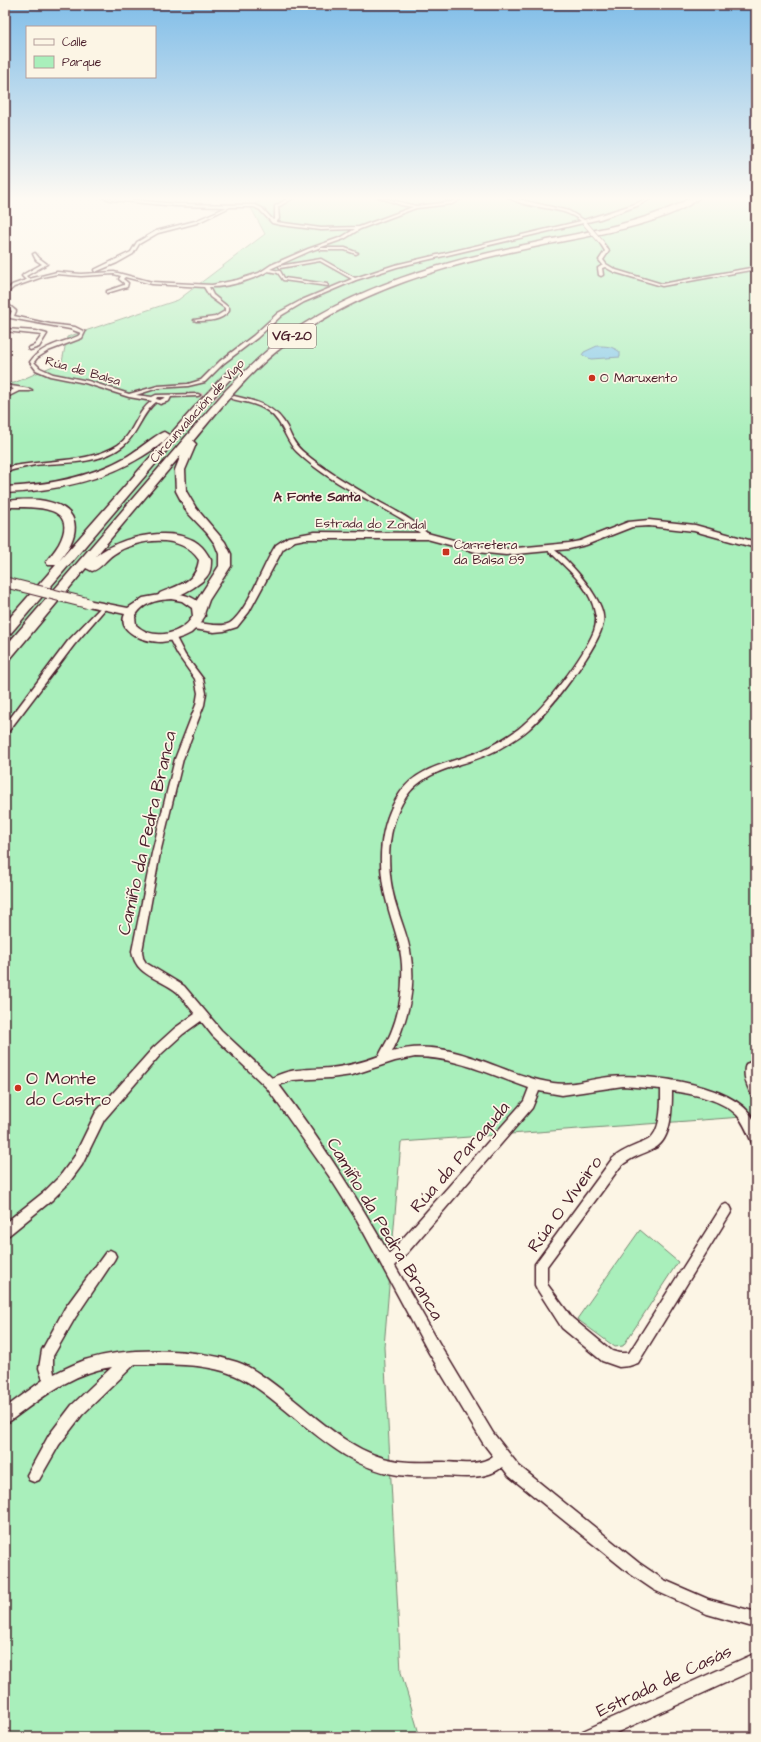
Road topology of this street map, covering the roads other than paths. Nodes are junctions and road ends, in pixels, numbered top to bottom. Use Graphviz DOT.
graph roads {
  1 [pos="36,278"];
  2 [pos="122,278"];
  3 [pos="133,278"];
  4 [pos="244,278"];
  5 [pos="283,278"];
  6 [pos="394,278"];
  7 [pos="410,278"];
  8 [pos="637,278"];
  9 [pos="702,278"];
  10 [pos="355,279"];
  11 [pos="28,280"];
  12 [pos="327,285"];
  13 [pos="206,286"];
  14 [pos="108,292"];
  15 [pos="5,294"];
  16 [pos="5,304"];
  17 [pos="5,316"];
  18 [pos="12,316"];
  19 [pos="196,320"];
  20 [pos="5,330"];
  21 [pos="279,335"];
  22 [pos="30,349"];
  23 [pos="239,366"];
  24 [pos="227,377"];
  25 [pos="5,386"];
  26 [pos="18,389"];
  27 [pos="30,390"];
  28 [pos="198,395"];
  29 [pos="130,396"];
  30 [pos="5,398"];
  31 [pos="234,398"];
  32 [pos="154,400"];
  33 [pos="194,433"];
  34 [pos="5,470"];
  35 [pos="5,490"];
  36 [pos="5,504"];
  37 [pos="426,536"];
  38 [pos="756,545"];
  39 [pos="550,549"];
  40 [pos="7,583"];
  41 [pos="164,596"];
  42 [pos="104,607"];
  43 [pos="199,611"];
  44 [pos="132,612"];
  45 [pos="5,615"];
  46 [pos="193,626"];
  47 [pos="5,631"];
  48 [pos="172,636"];
  49 [pos="5,657"];
  50 [pos="5,730"];
  51 [pos="202,1015"];
  52 [pos="383,1060"];
  53 [pos="756,1066"];
  54 [pos="271,1084"];
  55 [pos="535,1086"];
  56 [pos="667,1086"];
  57 [pos="756,1092"];
  58 [pos="756,1139"];
  59 [pos="726,1210"];
  60 [pos="5,1232"];
  61 [pos="110,1256"];
  62 [pos="388,1264"];
  63 [pos="133,1357"];
  64 [pos="50,1384"];
  65 [pos="5,1416"];
  66 [pos="502,1458"];
  67 [pos="34,1475"];
  68 [pos="756,1620"];
  69 [pos="756,1661"];
  70 [pos="589,1737"];
  1 -- 11 [label="street"];
  2 -- 14 [label="street"];
  3 -- 13 [label="street"];
  4 -- 13 [label="street"];
  5 -- 12 [label="street"];
  6 -- 21 [label="highway, VG-20"];
  7 -- 33 [label="highway, Circunvalación de Vigo / VG-20"];
  8 -- 9 [label="street"];
  10 -- 29 [label="street"];
  11 -- 15 [label="street"];
  13 -- 19 [label="street"];
  16 -- 18 [label="street"];
  17 -- 18 [label="street, Rúa de Balsa"];
  18 -- 29 [label="street, Rúa de Balsa"];
  20 -- 22 [label="street"];
  23 -- 24 [label="highway, Circunvalación de Vigo"];
  24 -- 35 [label="highway"];
  24 -- 47 [label="highway, Circunvalación de Vigo"];
  25 -- 26 [label="street"];
  26 -- 27 [label="street"];
  26 -- 30 [label="street"];
  28 -- 32 [label="street"];
  29 -- 32 [label="street, Rúa de Balsa"];
  31 -- 37 [label="street"];
  32 -- 34 [label="street"];
  33 -- 43 [label="highway"];
  33 -- 49 [label="highway, Circunvalación de Vigo / VG-20"];
  36 -- 45 [label="highway"];
  37 -- 39 [label="street, Estrada do Zondal"];
  37 -- 46 [label="street, Estrada do Zondal"];
  38 -- 39 [label="street, Estrada do Zondal"];
  39 -- 52 [label="street"];
  40 -- 42 [label="main road, bridge"];
  41 -- 43 [label="main road"];
  41 -- 44 [label="main road"];
  41 -- 49 [label="highway"];
  42 -- 44 [label="main road"];
  42 -- 50 [label="street"];
  43 -- 46 [label="main road"];
  44 -- 48 [label="main road"];
  46 -- 48 [label="main road"];
  48 -- 51 [label="street, Camiño da Pedra Branca"];
  51 -- 54 [label="street, Camiño da Pedra Branca"];
  51 -- 60 [label="street"];
  52 -- 54 [label="street"];
  52 -- 55 [label="street"];
  53 -- 57 [label="street"];
  54 -- 62 [label="street, Camiño da Pedra Branca"];
  55 -- 56 [label="street"];
  55 -- 62 [label="street, Rúa da Paraguda"];
  56 -- 58 [label="street"];
  56 -- 59 [label="street, Rúa O Viveiro"];
  61 -- 64 [label="street"];
  62 -- 66 [label="street, Camiño da Pedra Branca"];
  63 -- 64 [label="street"];
  63 -- 66 [label="street"];
  63 -- 67 [label="street"];
  64 -- 65 [label="street"];
  66 -- 68 [label="street, Camiño da Pedra Branca"];
  69 -- 70 [label="street, Estrada de Casás"];
}
